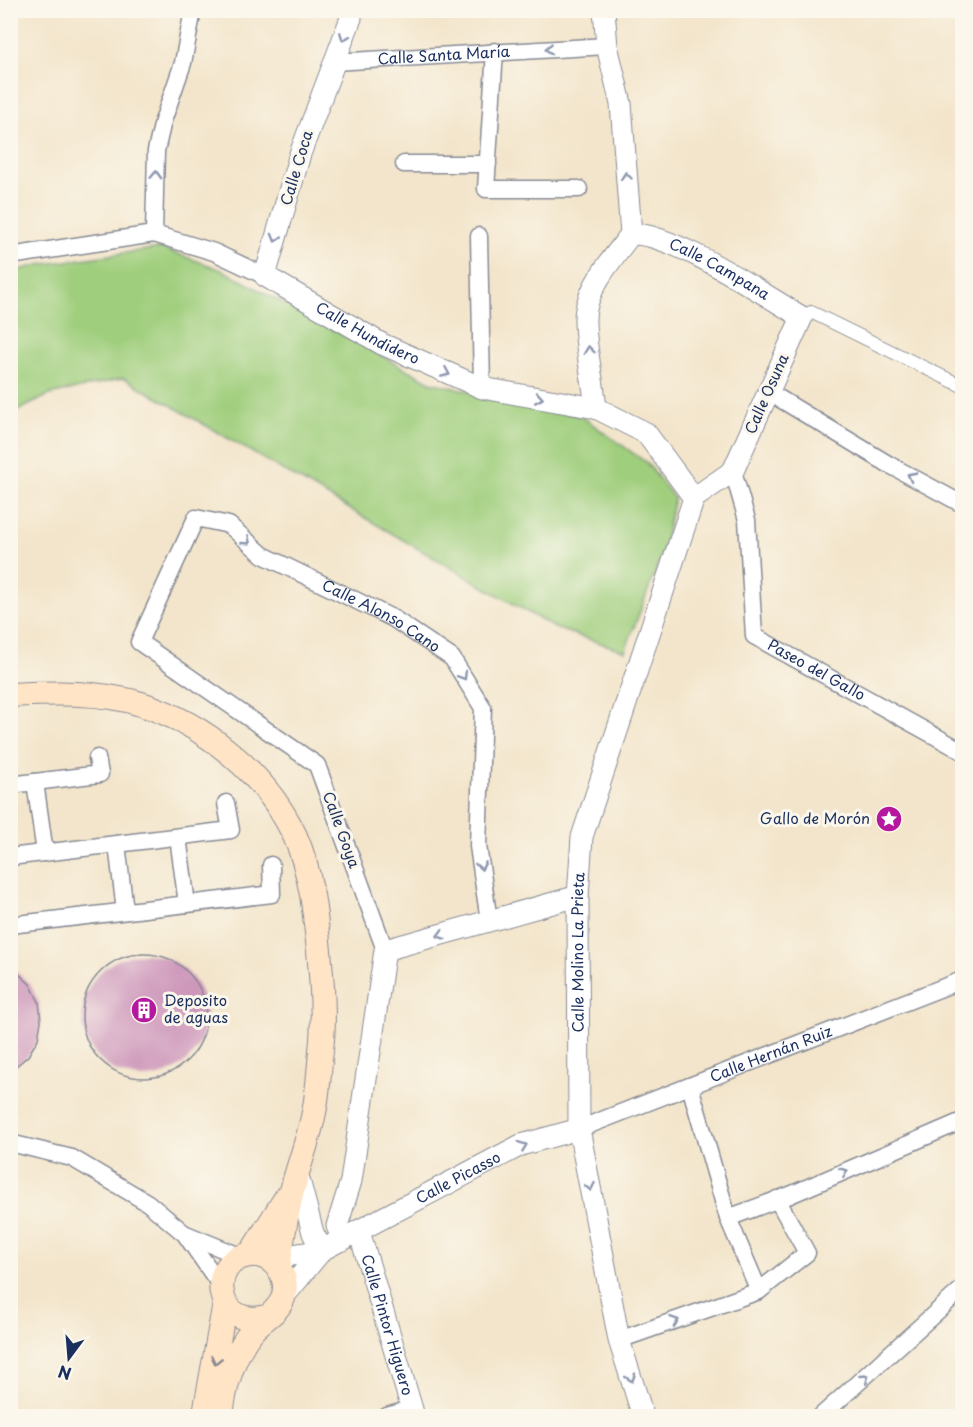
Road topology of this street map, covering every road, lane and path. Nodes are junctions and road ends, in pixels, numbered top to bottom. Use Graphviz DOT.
graph roads {
  1 [pos="193,10"];
  2 [pos="349,10"];
  3 [pos="604,10"];
  4 [pos="607,46"];
  5 [pos="495,51"];
  6 [pos="333,62"];
  7 [pos="404,164"];
  8 [pos="488,164"];
  9 [pos="579,189"];
  10 [pos="154,234"];
  11 [pos="631,234"];
  12 [pos="479,236"];
  13 [pos="10,256"];
  14 [pos="265,276"];
  15 [pos="802,317"];
  16 [pos="963,386"];
  17 [pos="482,388"];
  18 [pos="767,391"];
  19 [pos="596,408"];
  20 [pos="733,471"];
  21 [pos="694,498"];
  22 [pos="963,504"];
  23 [pos="196,518"];
  24 [pos="10,695"];
  25 [pos="963,751"];
  26 [pos="98,758"];
  27 [pos="35,782"];
  28 [pos="10,785"];
  29 [pos="226,803"];
  30 [pos="178,837"];
  31 [pos="117,844"];
  32 [pos="45,853"];
  33 [pos="10,857"];
  34 [pos="271,865"];
  35 [pos="578,896"];
  36 [pos="187,904"];
  37 [pos="125,911"];
  38 [pos="489,921"];
  39 [pos="10,925"];
  40 [pos="385,951"];
  41 [pos="963,980"];
  42 [pos="690,1086"];
  43 [pos="963,1121"];
  44 [pos="579,1129"];
  45 [pos="10,1143"];
  46 [pos="295,1180"];
  47 [pos="783,1197"];
  48 [pos="728,1218"];
  49 [pos="185,1234"];
  50 [pos="351,1236"];
  51 [pos="322,1250"];
  52 [pos="264,1259"];
  53 [pos="963,1289"];
  54 [pos="759,1291"];
  55 [pos="223,1294"];
  56 [pos="285,1295"];
  57 [pos="266,1317"];
  58 [pos="619,1340"];
  59 [pos="413,1413"];
  60 [pos="205,1416"];
  61 [pos="221,1416"];
  62 [pos="387,1416"];
  63 [pos="644,1416"];
  64 [pos="821,1416"];
  10 -- 1 [label="street, one-way"];
  2 -- 6 [label="street, one-way"];
  3 -- 4 [label="street"];
  4 -- 5 [label="street, Calle Santa María, one-way"];
  11 -- 4 [label="street, one-way"];
  5 -- 6 [label="street, Calle Santa María"];
  5 -- 8 [label="street"];
  6 -- 14 [label="street, Calle Coca, one-way"];
  7 -- 8 [label="street"];
  8 -- 9 [label="street"];
  10 -- 13 [label="street, Calle Hundidero"];
  10 -- 14 [label="street, Calle Hundidero"];
  11 -- 15 [label="street, Calle Campana"];
  19 -- 11 [label="street, one-way"];
  12 -- 17 [label="street"];
  14 -- 17 [label="street, Calle Hundidero, one-way"];
  15 -- 16 [label="street"];
  15 -- 18 [label="street, Calle Osuna"];
  17 -- 19 [label="street, Calle Hundidero, one-way"];
  18 -- 20 [label="street, Calle Osuna"];
  22 -- 18 [label="street, one-way"];
  19 -- 21 [label="street, Calle Hundidero"];
  20 -- 21 [label="street"];
  20 -- 25 [label="street, Paseo del Gallo"];
  21 -- 35 [label="street, Calle Molino La Prieta"];
  23 -- 38 [label="street, Calle Alonso Cano, one-way"];
  23 -- 40 [label="street, Calle Goya"];
  24 -- 46 [label="main road"];
  26 -- 27 [label="street"];
  27 -- 28 [label="street"];
  27 -- 32 [label="street"];
  29 -- 30 [label="street"];
  30 -- 31 [label="street"];
  30 -- 36 [label="street"];
  31 -- 32 [label="street"];
  31 -- 37 [label="street"];
  32 -- 33 [label="street"];
  34 -- 36 [label="street"];
  35 -- 38 [label="street"];
  35 -- 44 [label="street, Calle Molino La Prieta"];
  36 -- 37 [label="street"];
  37 -- 39 [label="street"];
  38 -- 40 [label="street, one-way"];
  40 -- 50 [label="street, Calle Goya"];
  41 -- 42 [label="street, Calle Hernán Ruiz"];
  42 -- 44 [label="street, Calle Hernán Ruiz"];
  42 -- 48 [label="street"];
  47 -- 43 [label="street, one-way"];
  50 -- 44 [label="street, Calle Picasso, one-way"];
  44 -- 58 [label="street, Calle Molino La Prieta, one-way"];
  45 -- 49 [label="street"];
  46 -- 51 [label="street"];
  46 -- 52 [label="main road"];
  47 -- 48 [label="street"];
  47 -- 54 [label="street"];
  48 -- 54 [label="street"];
  49 -- 52 [label="street"];
  49 -- 55 [label="street"];
  50 -- 51 [label="street, Calle Picasso"];
  50 -- 59 [label="street, Calle Pintor Higuero"];
  51 -- 52 [label="street"];
  51 -- 56 [label="street"];
  52 -- 55 [label="main road"];
  52 -- 56 [label="main road"];
  64 -- 53 [label="street, one-way"];
  58 -- 54 [label="street, one-way"];
  55 -- 57 [label="main road"];
  55 -- 60 [label="main road, one-way"];
  56 -- 57 [label="main road"];
  57 -- 61 [label="main road"];
  58 -- 63 [label="street, Calle Molino La Prieta, one-way"];
  59 -- 62 [label="street"];
}
